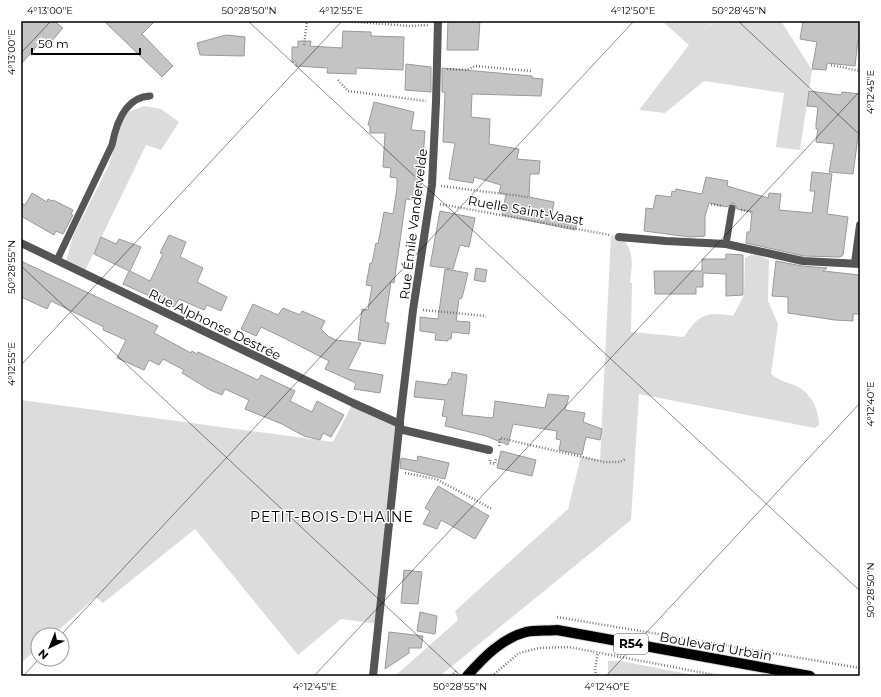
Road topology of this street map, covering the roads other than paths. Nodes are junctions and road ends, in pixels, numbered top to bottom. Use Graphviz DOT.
graph roads {
  1 [pos="438,22"];
  2 [pos="150,96"];
  3 [pos="732,208"];
  4 [pos="860,225"];
  5 [pos="619,237"];
  6 [pos="21,243"];
  7 [pos="726,244"];
  8 [pos="57,260"];
  9 [pos="858,264"];
  10 [pos="399,426"];
  11 [pos="489,450"];
  12 [pos="373,676"];
  13 [pos="467,676"];
  14 [pos="810,676"];
  1 -- 10 [label="street, Rue Émile Vandervelde"];
  2 -- 8 [label="lane"];
  3 -- 7 [label="lane"];
  4 -- 9 [label="street"];
  5 -- 7 [label="street"];
  6 -- 8 [label="street, Rue Alphonse Destrée"];
  7 -- 9 [label="street"];
  8 -- 10 [label="street, Rue Alphonse Destrée"];
  10 -- 11 [label="street"];
  10 -- 12 [label="street, Rue Émile Vandervelde"];
  13 -- 14 [label="main road, Boulevard Urbain / R54"];
}
